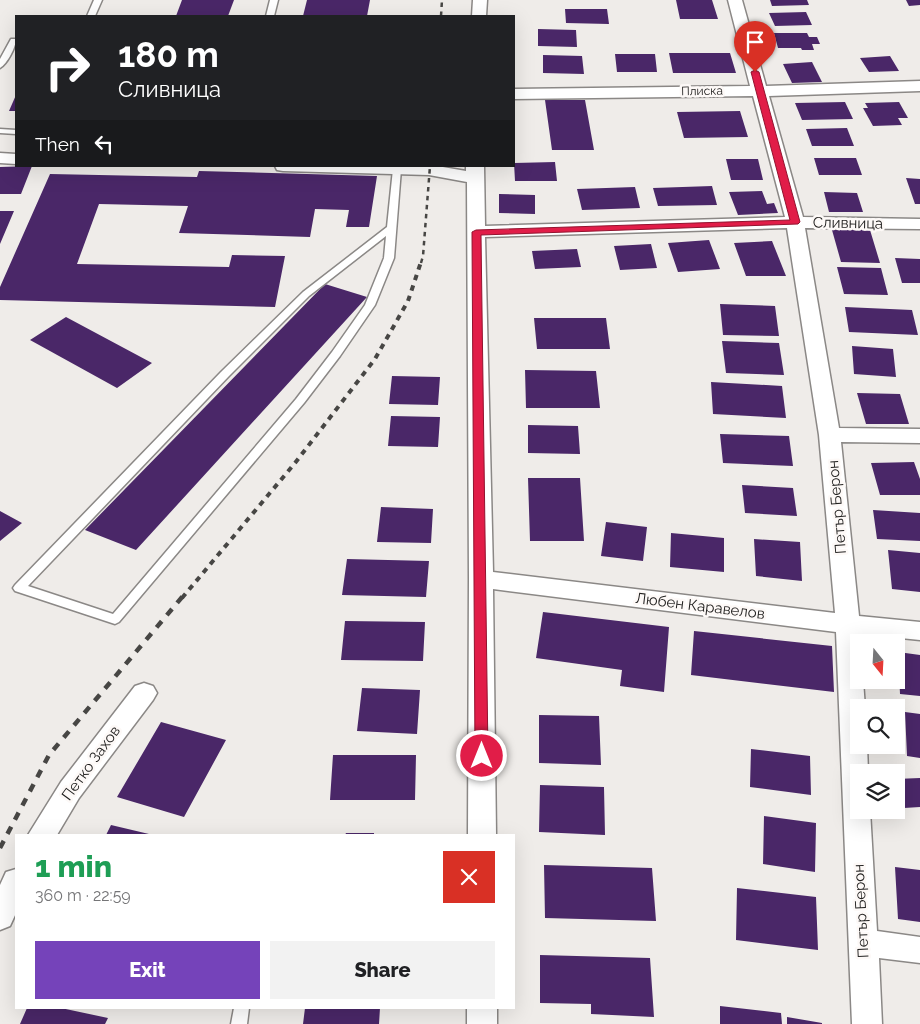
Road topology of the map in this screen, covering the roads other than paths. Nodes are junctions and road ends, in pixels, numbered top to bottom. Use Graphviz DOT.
graph roads {
  1 [pos="98,0"];
  2 [pos="274,0"];
  3 [pos="480,0"];
  4 [pos="736,0"];
  5 [pos="91,15"];
  6 [pos="270,15"];
  7 [pos="479,15"];
  8 [pos="15,41"];
  9 [pos="0,66"];
  10 [pos="920,86"];
  11 [pos="760,90"];
  12 [pos="515,94"];
  13 [pos="0,131"];
  14 [pos="15,132"];
  15 [pos="0,158"];
  16 [pos="15,159"];
  17 [pos="321,167"];
  18 [pos="397,169"];
  19 [pos="474,172"];
  20 [pos="795,222"];
  21 [pos="920,224"];
  22 [pos="391,228"];
  23 [pos="476,232"];
  24 [pos="830,435"];
  25 [pos="920,436"];
  26 [pos="481,579"];
  27 [pos="848,624"];
  28 [pos="920,631"];
  29 [pos="144,693"];
  30 [pos="43,834"];
  31 [pos="482,834"];
  32 [pos="15,883"];
  33 [pos="0,916"];
  34 [pos="863,942"];
  35 [pos="920,950"];
  36 [pos="242,1009"];
  37 [pos="482,1009"];
  38 [pos="239,1024"];
  39 [pos="482,1024"];
  40 [pos="867,1024"];
  1 -- 5 [label="lane"];
  2 -- 6 [label="lane"];
  3 -- 7 [label="street"];
  4 -- 11 [label="street, Петър Берон"];
  8 -- 9 [label="lane"];
  10 -- 11 [label="street, Плиска"];
  11 -- 12 [label="street, Плиска"];
  11 -- 20 [label="street, Петър Берон"];
  13 -- 14 [label="lane"];
  15 -- 16 [label="street"];
  17 -- 18 [label="street"];
  18 -- 19 [label="street"];
  18 -- 22 [label="lane"];
  19 -- 23 [label="street"];
  20 -- 21 [label="street, Сливница"];
  20 -- 23 [label="street, Сливница"];
  20 -- 24 [label="street, Петър Берон"];
  22 -- 22 [label="lane"];
  23 -- 26 [label="street"];
  24 -- 25 [label="street"];
  24 -- 27 [label="street, Петър Берон"];
  26 -- 27 [label="street, Любен Каравелов"];
  26 -- 31 [label="street"];
  27 -- 28 [label="street, Любен Каравелов"];
  27 -- 34 [label="street, Петър Берон"];
  29 -- 30 [label="street, Петко Захов"];
  32 -- 33 [label="street"];
  34 -- 35 [label="street"];
  34 -- 40 [label="street, Петър Берон"];
  36 -- 38 [label="lane"];
  37 -- 39 [label="street"];
}
